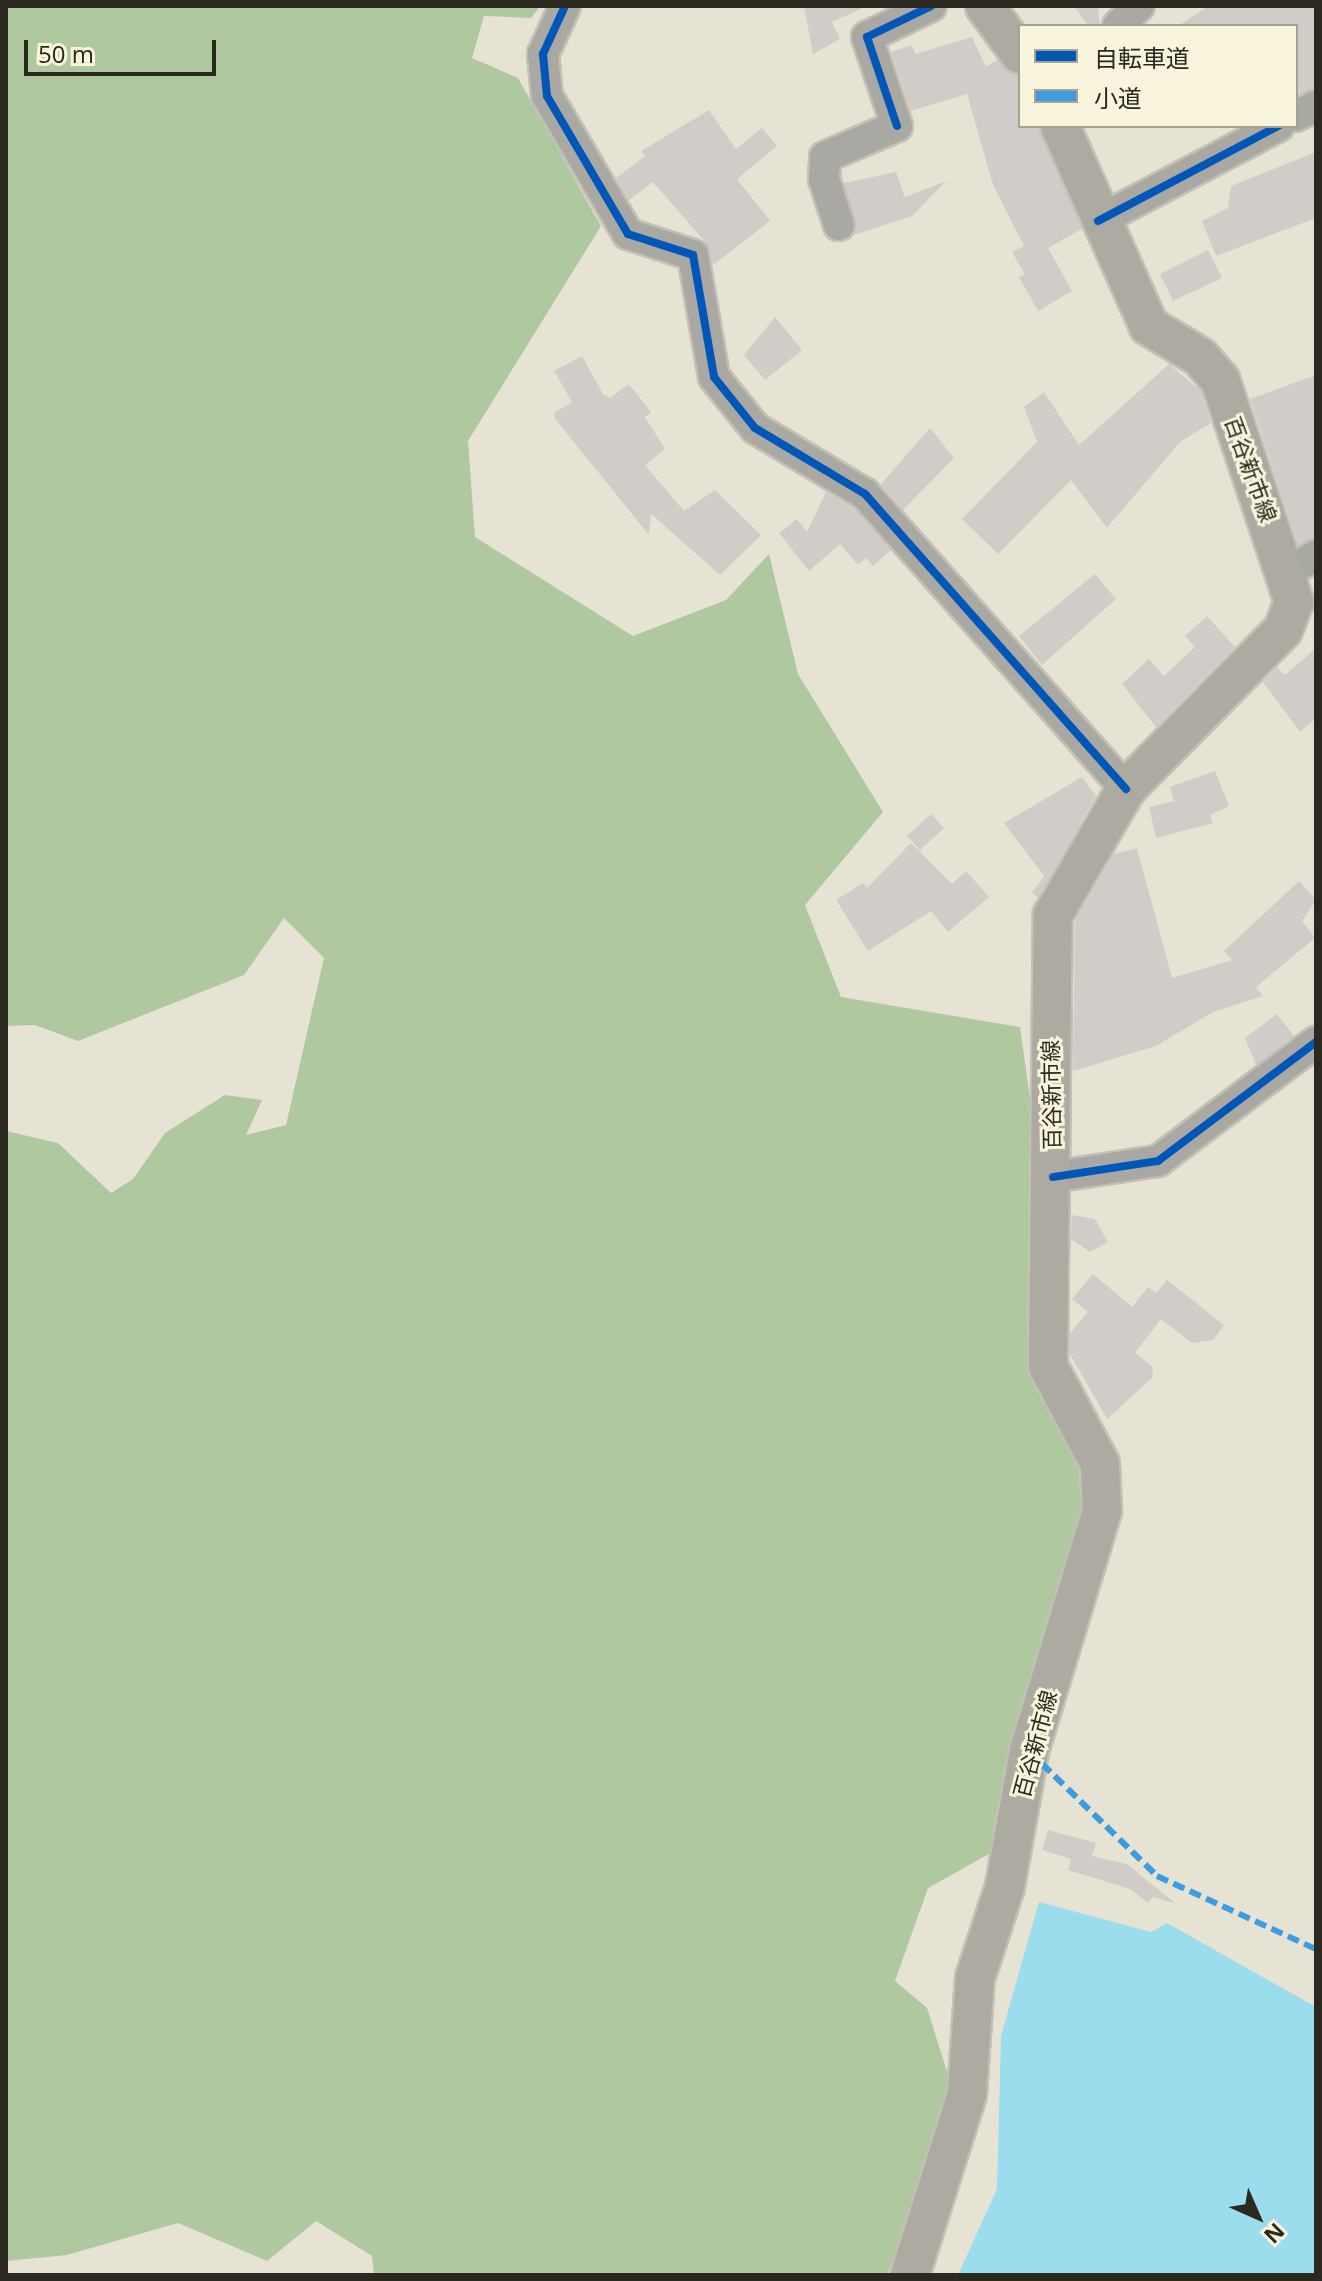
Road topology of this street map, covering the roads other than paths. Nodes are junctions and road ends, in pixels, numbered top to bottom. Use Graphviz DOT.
graph roads {
  1 [pos="565,6"];
  2 [pos="931,6"];
  3 [pos="985,6"];
  4 [pos="1139,6"];
  5 [pos="1120,24"];
  6 [pos="1018,51"];
  7 [pos="1316,106"];
  8 [pos="1298,115"];
  9 [pos="1061,128"];
  10 [pos="1274,128"];
  11 [pos="1098,221"];
  12 [pos="839,225"];
  13 [pos="1302,564"];
  14 [pos="1126,789"];
  15 [pos="1316,1042"];
  16 [pos="1053,1177"];
  17 [pos="910,2275"];
  1 -- 14 [label="street"];
  2 -- 12 [label="street"];
  3 -- 6 [label="main road"];
  4 -- 5 [label="street"];
  7 -- 8 [label="street"];
  9 -- 11 [label="main road, 百谷新市線"];
  10 -- 11 [label="street"];
  11 -- 13 [label="main road, 百谷新市線"];
  13 -- 14 [label="main road, 百谷新市線"];
  14 -- 16 [label="main road, 百谷新市線"];
  15 -- 16 [label="street"];
  16 -- 17 [label="main road, 百谷新市線"];
}
